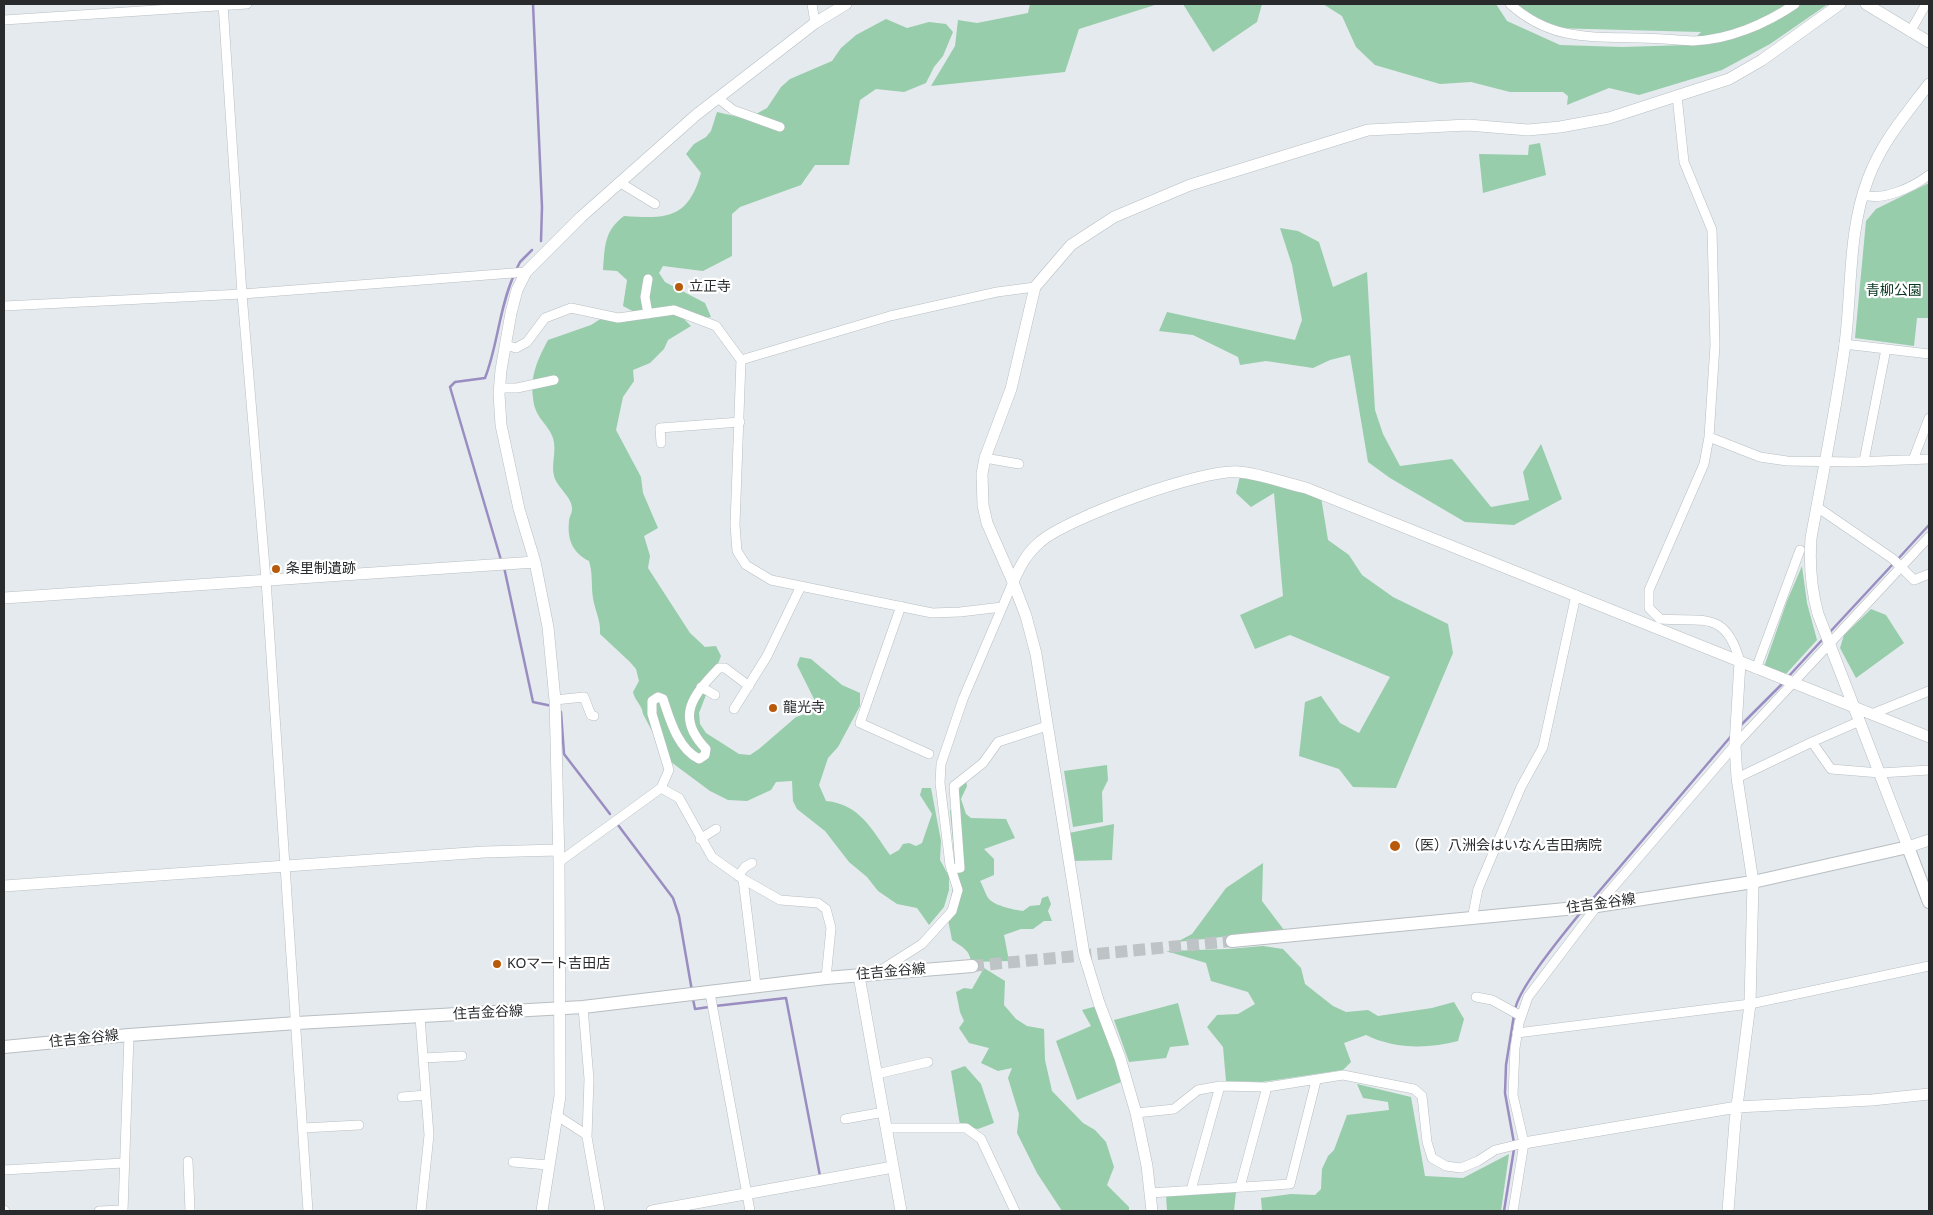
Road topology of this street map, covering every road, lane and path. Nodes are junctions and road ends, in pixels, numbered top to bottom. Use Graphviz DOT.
graph roads {
  1 [pos="247,4"];
  2 [pos="812,4"];
  3 [pos="846,4"];
  4 [pos="1510,4"];
  5 [pos="1795,4"];
  6 [pos="1840,4"];
  7 [pos="1866,4"];
  8 [pos="1926,4"];
  9 [pos="223,5"];
  10 [pos="4,20"];
  11 [pos="814,23"];
  12 [pos="1910,32"];
  13 [pos="1929,42"];
  14 [pos="1929,84"];
  15 [pos="1677,96"];
  16 [pos="718,98"];
  17 [pos="780,127"];
  18 [pos="1929,175"];
  19 [pos="619,182"];
  20 [pos="1863,195"];
  21 [pos="655,204"];
  22 [pos="524,272"];
  23 [pos="648,279"];
  24 [pos="1035,287"];
  25 [pos="242,294"];
  26 [pos="4,306"];
  27 [pos="648,314"];
  28 [pos="1844,344"];
  29 [pos="505,345"];
  30 [pos="1886,349"];
  31 [pos="1929,354"];
  32 [pos="741,360"];
  33 [pos="554,380"];
  34 [pos="499,388"];
  35 [pos="1929,418"];
  36 [pos="740,422"];
  37 [pos="1709,437"];
  38 [pos="661,443"];
  39 [pos="985,458"];
  40 [pos="1929,459"];
  41 [pos="1913,460"];
  42 [pos="1864,461"];
  43 [pos="1825,462"];
  44 [pos="1019,464"];
  45 [pos="1817,507"];
  46 [pos="1929,538"];
  47 [pos="1800,550"];
  48 [pos="535,562"];
  49 [pos="1901,568"];
  50 [pos="1929,574"];
  51 [pos="266,580"];
  52 [pos="1013,582"];
  53 [pos="801,586"];
  54 [pos="1576,595"];
  55 [pos="4,598"];
  56 [pos="901,606"];
  57 [pos="1002,607"];
  58 [pos="1827,638"];
  59 [pos="1740,662"];
  60 [pos="1756,668"];
  61 [pos="1788,681"];
  62 [pos="749,686"];
  63 [pos="701,687"];
  64 [pos="1929,691"];
  65 [pos="715,695"];
  66 [pos="555,704"];
  67 [pos="1855,708"];
  68 [pos="734,709"];
  69 [pos="1872,714"];
  70 [pos="594,716"];
  71 [pos="1860,721"];
  72 [pos="1047,726"];
  73 [pos="1929,737"];
  74 [pos="1736,742"];
  75 [pos="1812,742"];
  76 [pos="929,754"];
  77 [pos="1929,770"];
  78 [pos="1880,773"];
  79 [pos="1737,778"];
  80 [pos="660,788"];
  81 [pos="716,829"];
  82 [pos="700,839"];
  83 [pos="1929,840"];
  84 [pos="1908,847"];
  85 [pos="558,850"];
  86 [pos="559,862"];
  87 [pos="752,863"];
  88 [pos="285,867"];
  89 [pos="951,869"];
  90 [pos="741,878"];
  91 [pos="1753,882"];
  92 [pos="4,886"];
  93 [pos="1929,902"];
  94 [pos="1597,906"];
  95 [pos="1472,919"];
  96 [pos="1232,941"];
  97 [pos="972,966"];
  98 [pos="1929,966"];
  99 [pos="875,974"];
  100 [pos="859,976"];
  101 [pos="826,978"];
  102 [pos="756,986"];
  103 [pos="701,996"];
  104 [pos="1476,998"];
  105 [pos="1750,1004"];
  106 [pos="583,1007"];
  107 [pos="558,1009"];
  108 [pos="1521,1016"];
  109 [pos="420,1017"];
  110 [pos="296,1023"];
  111 [pos="1517,1033"];
  112 [pos="129,1035"];
  113 [pos="4,1047"];
  114 [pos="462,1056"];
  115 [pos="423,1058"];
  116 [pos="928,1062"];
  117 [pos="877,1074"];
  118 [pos="1316,1081"];
  119 [pos="1220,1086"];
  120 [pos="1267,1087"];
  121 [pos="1929,1094"];
  122 [pos="426,1095"];
  123 [pos="402,1096"];
  124 [pos="1737,1107"];
  125 [pos="884,1112"];
  126 [pos="1136,1113"];
  127 [pos="556,1115"];
  128 [pos="845,1119"];
  129 [pos="358,1125"];
  130 [pos="303,1128"];
  131 [pos="887,1128"];
  132 [pos="587,1135"];
  133 [pos="1522,1144"];
  134 [pos="188,1161"];
  135 [pos="513,1162"];
  136 [pos="123,1163"];
  137 [pos="548,1165"];
  138 [pos="892,1167"];
  139 [pos="4,1170"];
  140 [pos="1240,1187"];
  141 [pos="1191,1190"];
  142 [pos="1150,1193"];
  143 [pos="747,1194"];
  144 [pos="99,1211"];
  145 [pos="123,1211"];
  146 [pos="190,1211"];
  147 [pos="308,1211"];
  148 [pos="421,1211"];
  149 [pos="542,1211"];
  150 [pos="600,1211"];
  151 [pos="652,1211"];
  152 [pos="750,1211"];
  153 [pos="901,1211"];
  154 [pos="1015,1211"];
  155 [pos="1152,1211"];
  156 [pos="1513,1211"];
  157 [pos="1728,1211"];
  1 -- 9 [label="street"];
  2 -- 11 [label="street"];
  3 -- 11 [label="street"];
  4 -- 5 [label="street"];
  6 -- 15 [label="street"];
  7 -- 12 [label="street"];
  8 -- 12 [label="street"];
  9 -- 10 [label="street"];
  9 -- 25 [label="street"];
  11 -- 16 [label="street"];
  12 -- 13 [label="street"];
  14 -- 20 [label="street"];
  15 -- 24 [label="street"];
  15 -- 37 [label="street"];
  16 -- 17 [label="street"];
  16 -- 19 [label="street"];
  18 -- 20 [label="street"];
  19 -- 21 [label="street"];
  19 -- 22 [label="street"];
  20 -- 28 [label="street"];
  22 -- 25 [label="street"];
  22 -- 29 [label="street"];
  23 -- 27 [label="street"];
  24 -- 32 [label="street"];
  24 -- 39 [label="street"];
  25 -- 26 [label="street"];
  25 -- 51 [label="street"];
  27 -- 29 [label="street"];
  27 -- 32 [label="street"];
  28 -- 30 [label="street"];
  28 -- 43 [label="street"];
  29 -- 34 [label="street"];
  30 -- 31 [label="street"];
  30 -- 42 [label="street"];
  32 -- 36 [label="street"];
  33 -- 34 [label="street"];
  34 -- 48 [label="street"];
  35 -- 41 [label="street"];
  36 -- 38 [label="street"];
  36 -- 53 [label="street"];
  37 -- 43 [label="street"];
  37 -- 59 [label="street"];
  39 -- 44 [label="street"];
  39 -- 52 [label="street"];
  40 -- 41 [label="street"];
  41 -- 42 [label="street"];
  42 -- 43 [label="street"];
  43 -- 45 [label="street"];
  45 -- 49 [label="street"];
  45 -- 58 [label="street"];
  46 -- 49 [label="street"];
  47 -- 60 [label="street"];
  48 -- 51 [label="street"];
  48 -- 66 [label="street"];
  49 -- 50 [label="street"];
  49 -- 58 [label="street"];
  51 -- 55 [label="street"];
  51 -- 88 [label="street"];
  52 -- 54 [label="street"];
  52 -- 57 [label="street"];
  52 -- 72 [label="street"];
  53 -- 56 [label="street"];
  53 -- 62 [label="street"];
  54 -- 59 [label="street"];
  54 -- 95 [label="street"];
  56 -- 57 [label="street"];
  56 -- 76 [label="street"];
  57 -- 89 [label="street"];
  58 -- 61 [label="street"];
  58 -- 67 [label="street"];
  59 -- 60 [label="street"];
  59 -- 74 [label="street"];
  60 -- 61 [label="street"];
  61 -- 67 [label="street"];
  61 -- 74 [label="street"];
  62 -- 63 [label="street"];
  62 -- 68 [label="street"];
  63 -- 65 [label="street"];
  63 -- 80 [label="street"];
  64 -- 69 [label="street"];
  66 -- 70 [label="street"];
  66 -- 85 [label="street"];
  67 -- 69 [label="street"];
  67 -- 71 [label="street"];
  69 -- 73 [label="street"];
  71 -- 75 [label="street"];
  71 -- 78 [label="street"];
  72 -- 89 [label="street"];
  72 -- 126 [label="street"];
  74 -- 79 [label="street"];
  74 -- 94 [label="street"];
  75 -- 78 [label="street"];
  75 -- 79 [label="street"];
  77 -- 78 [label="street"];
  78 -- 84 [label="street"];
  79 -- 91 [label="street"];
  80 -- 82 [label="street"];
  80 -- 86 [label="street"];
  81 -- 82 [label="street"];
  82 -- 90 [label="street"];
  83 -- 84 [label="street"];
  84 -- 91 [label="main road, 住吉金谷線"];
  84 -- 93 [label="main road"];
  85 -- 86 [label="street"];
  85 -- 88 [label="street"];
  86 -- 107 [label="street"];
  87 -- 90 [label="street"];
  88 -- 92 [label="street"];
  88 -- 110 [label="street"];
  89 -- 99 [label="street"];
  90 -- 101 [label="street"];
  90 -- 102 [label="street"];
  91 -- 94 [label="main road, 住吉金谷線"];
  91 -- 105 [label="street"];
  94 -- 95 [label="main road, 住吉金谷線"];
  94 -- 108 [label="street"];
  95 -- 96 [label="main road, 住吉金谷線"];
  97 -- 99 [label="main road, 住吉金谷線"];
  98 -- 105 [label="street"];
  99 -- 100 [label="main road, 住吉金谷線"];
  100 -- 101 [label="main road, 住吉金谷線"];
  100 -- 117 [label="street"];
  101 -- 102 [label="main road, 住吉金谷線"];
  102 -- 103 [label="main road, 住吉金谷線"];
  103 -- 106 [label="main road, 住吉金谷線"];
  103 -- 143 [label="street"];
  104 -- 108 [label="street"];
  105 -- 111 [label="street"];
  105 -- 124 [label="street"];
  106 -- 107 [label="main road, 住吉金谷線"];
  106 -- 132 [label="street"];
  107 -- 109 [label="main road, 住吉金谷線"];
  107 -- 127 [label="street"];
  108 -- 111 [label="street"];
  109 -- 110 [label="main road, 住吉金谷線"];
  109 -- 115 [label="street"];
  110 -- 112 [label="main road, 住吉金谷線"];
  110 -- 130 [label="street"];
  111 -- 133 [label="street"];
  112 -- 113 [label="main road, 住吉金谷線"];
  112 -- 136 [label="street"];
  114 -- 115 [label="street"];
  115 -- 122 [label="street"];
  116 -- 117 [label="street"];
  117 -- 125 [label="street"];
  118 -- 120 [label="street"];
  118 -- 133 [label="street"];
  118 -- 140 [label="street"];
  119 -- 120 [label="street"];
  119 -- 126 [label="street"];
  119 -- 141 [label="street"];
  120 -- 140 [label="street"];
  121 -- 124 [label="street"];
  122 -- 123 [label="street"];
  122 -- 148 [label="street"];
  124 -- 133 [label="street"];
  124 -- 157 [label="street"];
  125 -- 128 [label="street"];
  125 -- 131 [label="street"];
  126 -- 142 [label="street"];
  127 -- 132 [label="street"];
  127 -- 137 [label="street"];
  129 -- 130 [label="street"];
  130 -- 147 [label="street"];
  131 -- 138 [label="street"];
  131 -- 154 [label="street"];
  132 -- 150 [label="street"];
  133 -- 156 [label="street"];
  134 -- 146 [label="street"];
  135 -- 137 [label="street"];
  136 -- 139 [label="street"];
  136 -- 145 [label="street"];
  137 -- 149 [label="street"];
  138 -- 143 [label="street"];
  138 -- 153 [label="street"];
  140 -- 141 [label="street"];
  141 -- 142 [label="street"];
  142 -- 155 [label="street"];
  143 -- 151 [label="street"];
  143 -- 152 [label="street"];
  144 -- 145 [label="street"];
}
